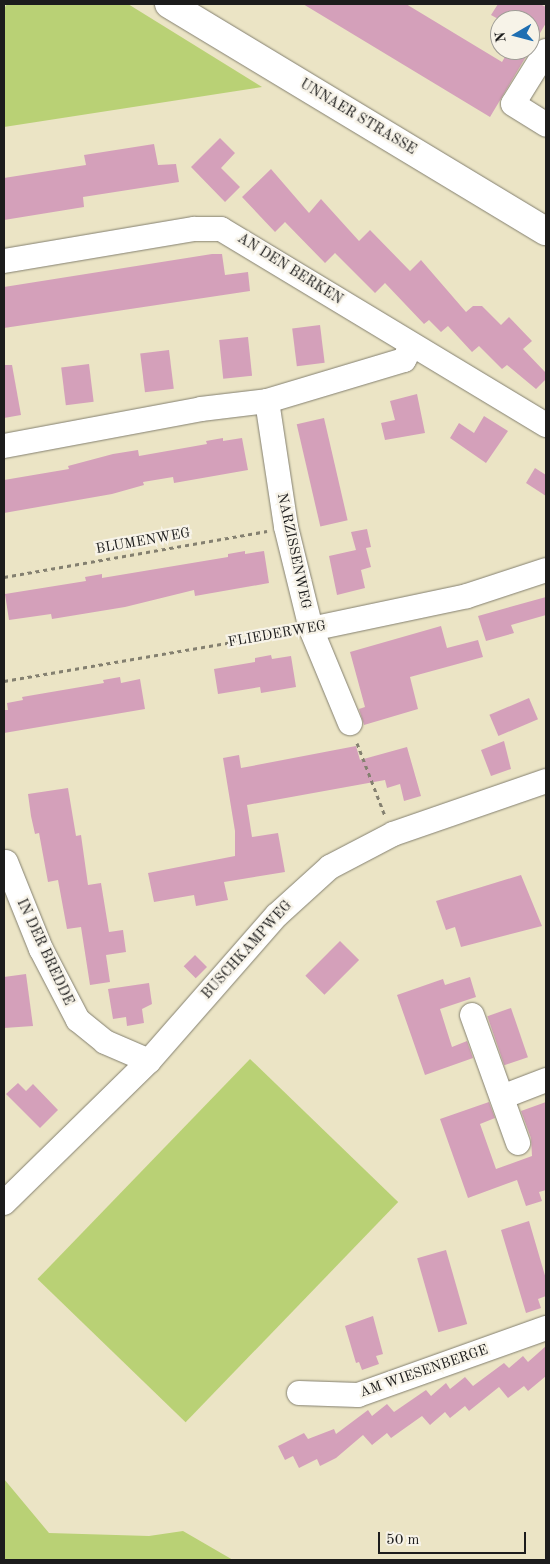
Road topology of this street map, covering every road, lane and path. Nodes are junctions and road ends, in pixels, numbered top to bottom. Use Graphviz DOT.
graph roads {
  1 [pos="169,4"];
  2 [pos="546,51"];
  3 [pos="546,125"];
  4 [pos="546,231"];
  5 [pos="4,261"];
  6 [pos="412,345"];
  7 [pos="267,401"];
  8 [pos="546,425"];
  9 [pos="4,446"];
  10 [pos="286,527"];
  11 [pos="546,570"];
  12 [pos="4,577"];
  13 [pos="311,629"];
  14 [pos="4,680"];
  15 [pos="350,724"];
  16 [pos="545,784"];
  17 [pos="393,834"];
  18 [pos="6,862"];
  19 [pos="472,1015"];
  20 [pos="149,1061"];
  21 [pos="546,1080"];
  22 [pos="502,1097"];
  23 [pos="518,1143"];
  24 [pos="4,1203"];
  25 [pos="546,1328"];
  26 [pos="299,1393"];
  1 -- 4 [label="main road, UNNAER STRASSE"];
  2 -- 3 [label="street"];
  5 -- 6 [label="street, AN DEN BERKEN"];
  6 -- 7 [label="street"];
  6 -- 8 [label="street, AN DEN BERKEN"];
  7 -- 9 [label="street"];
  7 -- 10 [label="street, NARZISSENWEG"];
  10 -- 12 [label="path, BLUMENWEG"];
  10 -- 13 [label="street, NARZISSENWEG"];
  11 -- 13 [label="street, FLIEDERWEG"];
  13 -- 14 [label="path, FLIEDERWEG"];
  13 -- 15 [label="street, NARZISSENWEG"];
  15 -- 17 [label="path"];
  16 -- 17 [label="street, BUSCHKAMPWEG"];
  17 -- 20 [label="street, BUSCHKAMPWEG"];
  18 -- 20 [label="street, IN DER BREDDE"];
  19 -- 22 [label="street"];
  20 -- 24 [label="street, BUSCHKAMPWEG"];
  21 -- 22 [label="street"];
  22 -- 23 [label="street"];
  25 -- 26 [label="street, AM WIESENBERGE"];
}
